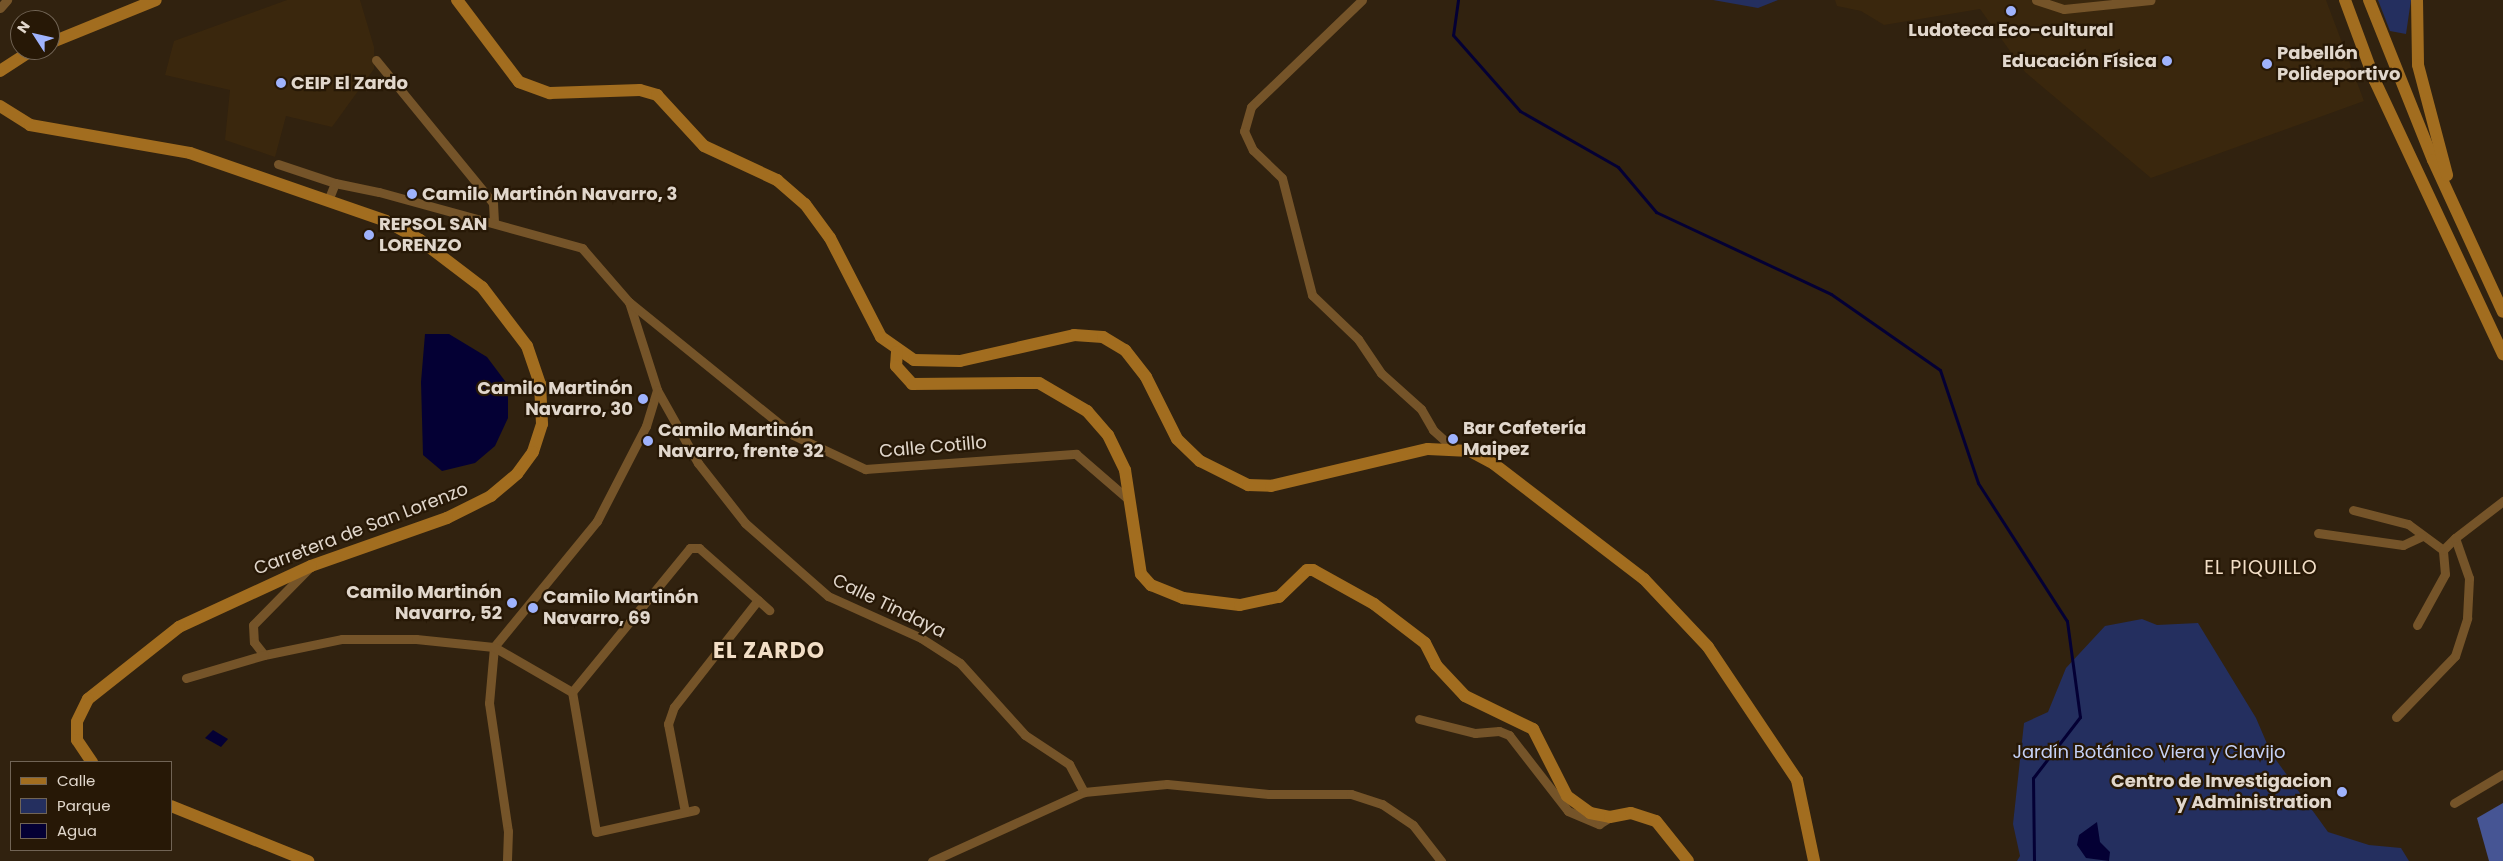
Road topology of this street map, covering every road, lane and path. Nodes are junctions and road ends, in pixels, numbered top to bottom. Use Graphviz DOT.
graph roads {
  1 [pos="7,0"];
  2 [pos="156,0"];
  3 [pos="456,0"];
  4 [pos="1362,0"];
  5 [pos="2036,0"];
  6 [pos="2151,0"];
  7 [pos="2346,0"];
  8 [pos="2369,0"];
  9 [pos="2417,0"];
  10 [pos="0,8"];
  11 [pos="60,39"];
  12 [pos="17,60"];
  13 [pos="376,60"];
  14 [pos="0,71"];
  15 [pos="0,106"];
  16 [pos="278,164"];
  17 [pos="335,184"];
  18 [pos="329,198"];
  19 [pos="2454,202"];
  20 [pos="494,223"];
  21 [pos="628,302"];
  22 [pos="2503,312"];
  23 [pos="897,352"];
  24 [pos="2503,354"];
  25 [pos="657,390"];
  26 [pos="1452,447"];
  27 [pos="1128,498"];
  28 [pos="2503,501"];
  29 [pos="2353,510"];
  30 [pos="2318,533"];
  31 [pos="2422,536"];
  32 [pos="2455,538"];
  33 [pos="2443,550"];
  34 [pos="311,566"];
  35 [pos="758,600"];
  36 [pos="768,610"];
  37 [pos="2417,625"];
  38 [pos="494,647"];
  39 [pos="264,655"];
  40 [pos="186,678"];
  41 [pos="572,692"];
  42 [pos="2396,717"];
  43 [pos="1420,719"];
  44 [pos="91,761"];
  45 [pos="2503,774"];
  46 [pos="1084,792"];
  47 [pos="2454,803"];
  48 [pos="172,806"];
  49 [pos="696,810"];
  50 [pos="685,812"];
  51 [pos="1610,817"];
  52 [pos="308,861"];
  53 [pos="507,861"];
  54 [pos="932,861"];
  55 [pos="1441,861"];
  56 [pos="1688,861"];
  57 [pos="1814,861"];
  1 -- 10 [label="street"];
  2 -- 11 [label="main road"];
  3 -- 23 [label="main road"];
  4 -- 26 [label="street"];
  5 -- 6 [label="street"];
  7 -- 24 [label="main road"];
  8 -- 19 [label="main road"];
  9 -- 19 [label="main road"];
  12 -- 14 [label="main road"];
  13 -- 20 [label="street"];
  15 -- 18 [label="main road, Carretera de San Lorenzo"];
  16 -- 17 [label="street"];
  17 -- 18 [label="street"];
  17 -- 20 [label="street"];
  18 -- 34 [label="main road, Carretera de San Lorenzo"];
  19 -- 22 [label="main road"];
  20 -- 21 [label="street"];
  21 -- 25 [label="street, Calle Tindaya"];
  21 -- 27 [label="street, Calle Cotillo"];
  23 -- 26 [label="main road"];
  23 -- 27 [label="main road"];
  25 -- 38 [label="street"];
  25 -- 46 [label="street, Calle Tindaya"];
  26 -- 57 [label="main road"];
  27 -- 51 [label="main road"];
  28 -- 32 [label="street"];
  29 -- 31 [label="street"];
  30 -- 31 [label="street"];
  31 -- 33 [label="street"];
  32 -- 33 [label="street"];
  32 -- 42 [label="street"];
  33 -- 37 [label="street"];
  34 -- 39 [label="street"];
  34 -- 44 [label="main road, Carretera de San Lorenzo"];
  35 -- 36 [label="street"];
  35 -- 41 [label="street"];
  35 -- 50 [label="street"];
  38 -- 39 [label="street"];
  38 -- 41 [label="street"];
  38 -- 53 [label="street"];
  39 -- 40 [label="street"];
  41 -- 50 [label="street"];
  43 -- 51 [label="street"];
  45 -- 47 [label="street"];
  46 -- 54 [label="street"];
  46 -- 55 [label="street"];
  48 -- 52 [label="main road"];
  49 -- 50 [label="street"];
  51 -- 56 [label="main road"];
}
